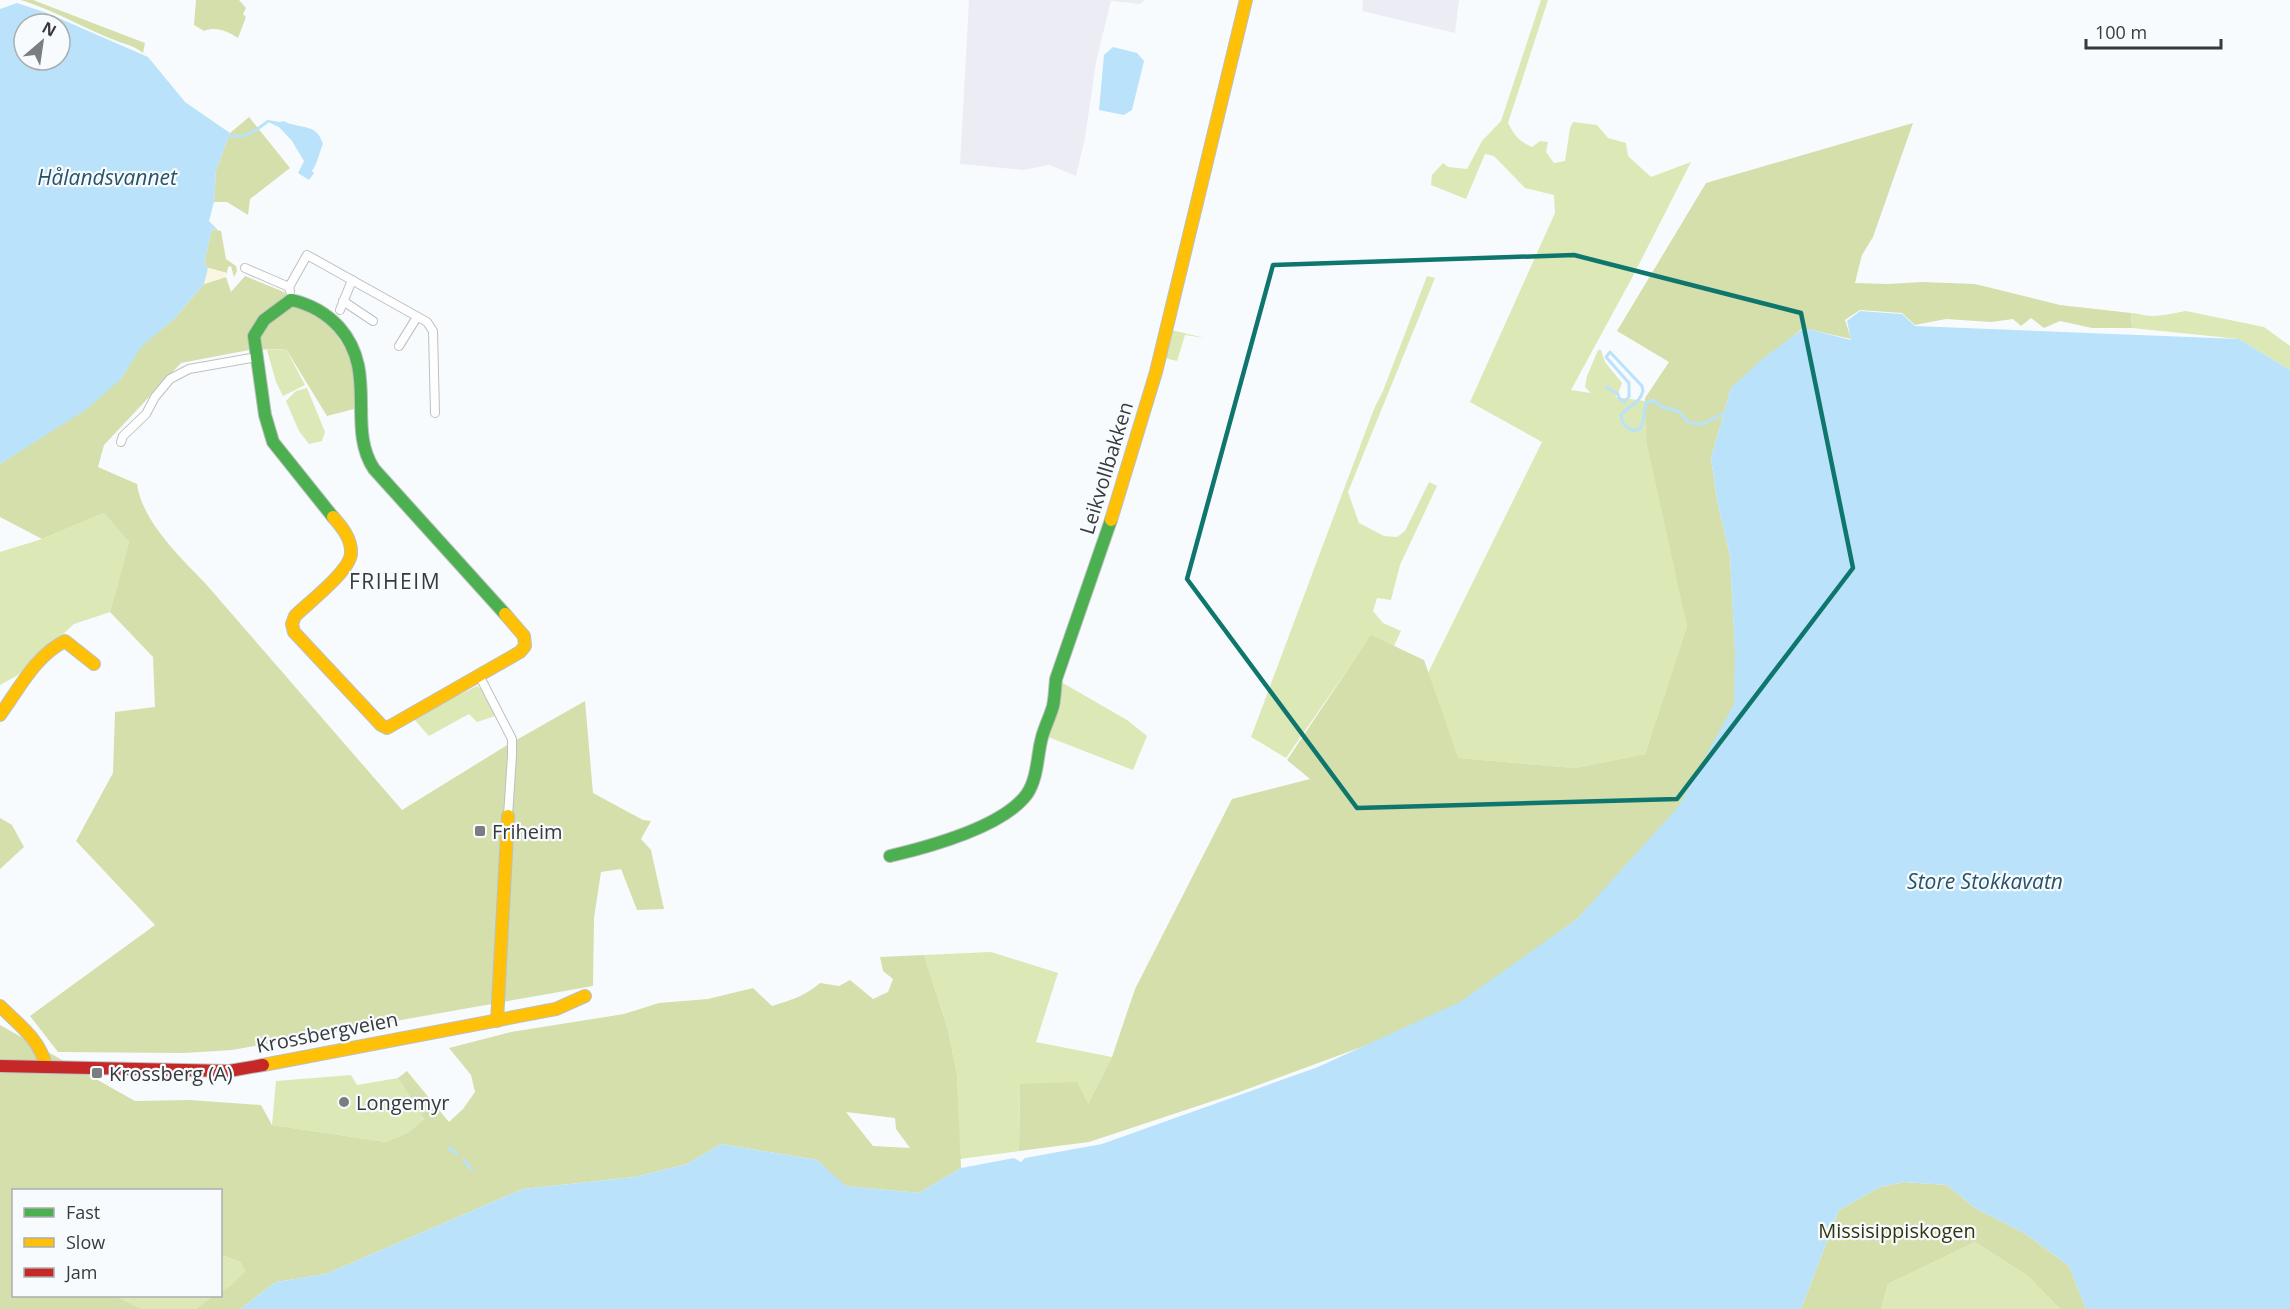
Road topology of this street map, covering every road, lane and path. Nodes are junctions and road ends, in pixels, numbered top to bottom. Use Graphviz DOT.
graph roads {
  1 [pos="1246,0"];
  2 [pos="245,268"];
  3 [pos="352,280"];
  4 [pos="289,287"];
  5 [pos="291,300"];
  6 [pos="417,317"];
  7 [pos="374,321"];
  8 [pos="399,346"];
  9 [pos="257,357"];
  10 [pos="435,413"];
  11 [pos="121,442"];
  12 [pos="94,664"];
  13 [pos="480,677"];
  14 [pos="0,715"];
  15 [pos="508,816"];
  16 [pos="890,856"];
  17 [pos="585,996"];
  18 [pos="0,1006"];
  19 [pos="497,1021"];
  20 [pos="0,1066"];
  21 [pos="46,1067"];
  1 -- 16 [label="street, Leikvollbakken"];
  2 -- 4 [label="street"];
  3 -- 4 [label="street"];
  3 -- 6 [label="street"];
  3 -- 7 [label="street"];
  4 -- 5 [label="street"];
  5 -- 9 [label="street"];
  5 -- 13 [label="street"];
  6 -- 8 [label="street"];
  6 -- 10 [label="street"];
  9 -- 11 [label="street"];
  9 -- 13 [label="street"];
  12 -- 14 [label="street"];
  13 -- 15 [label="street"];
  15 -- 19 [label="street"];
  17 -- 19 [label="street, Krossbergveien"];
  18 -- 21 [label="street"];
  19 -- 21 [label="street, Krossbergveien"];
  20 -- 21 [label="street, Krossbergveien"];
}
